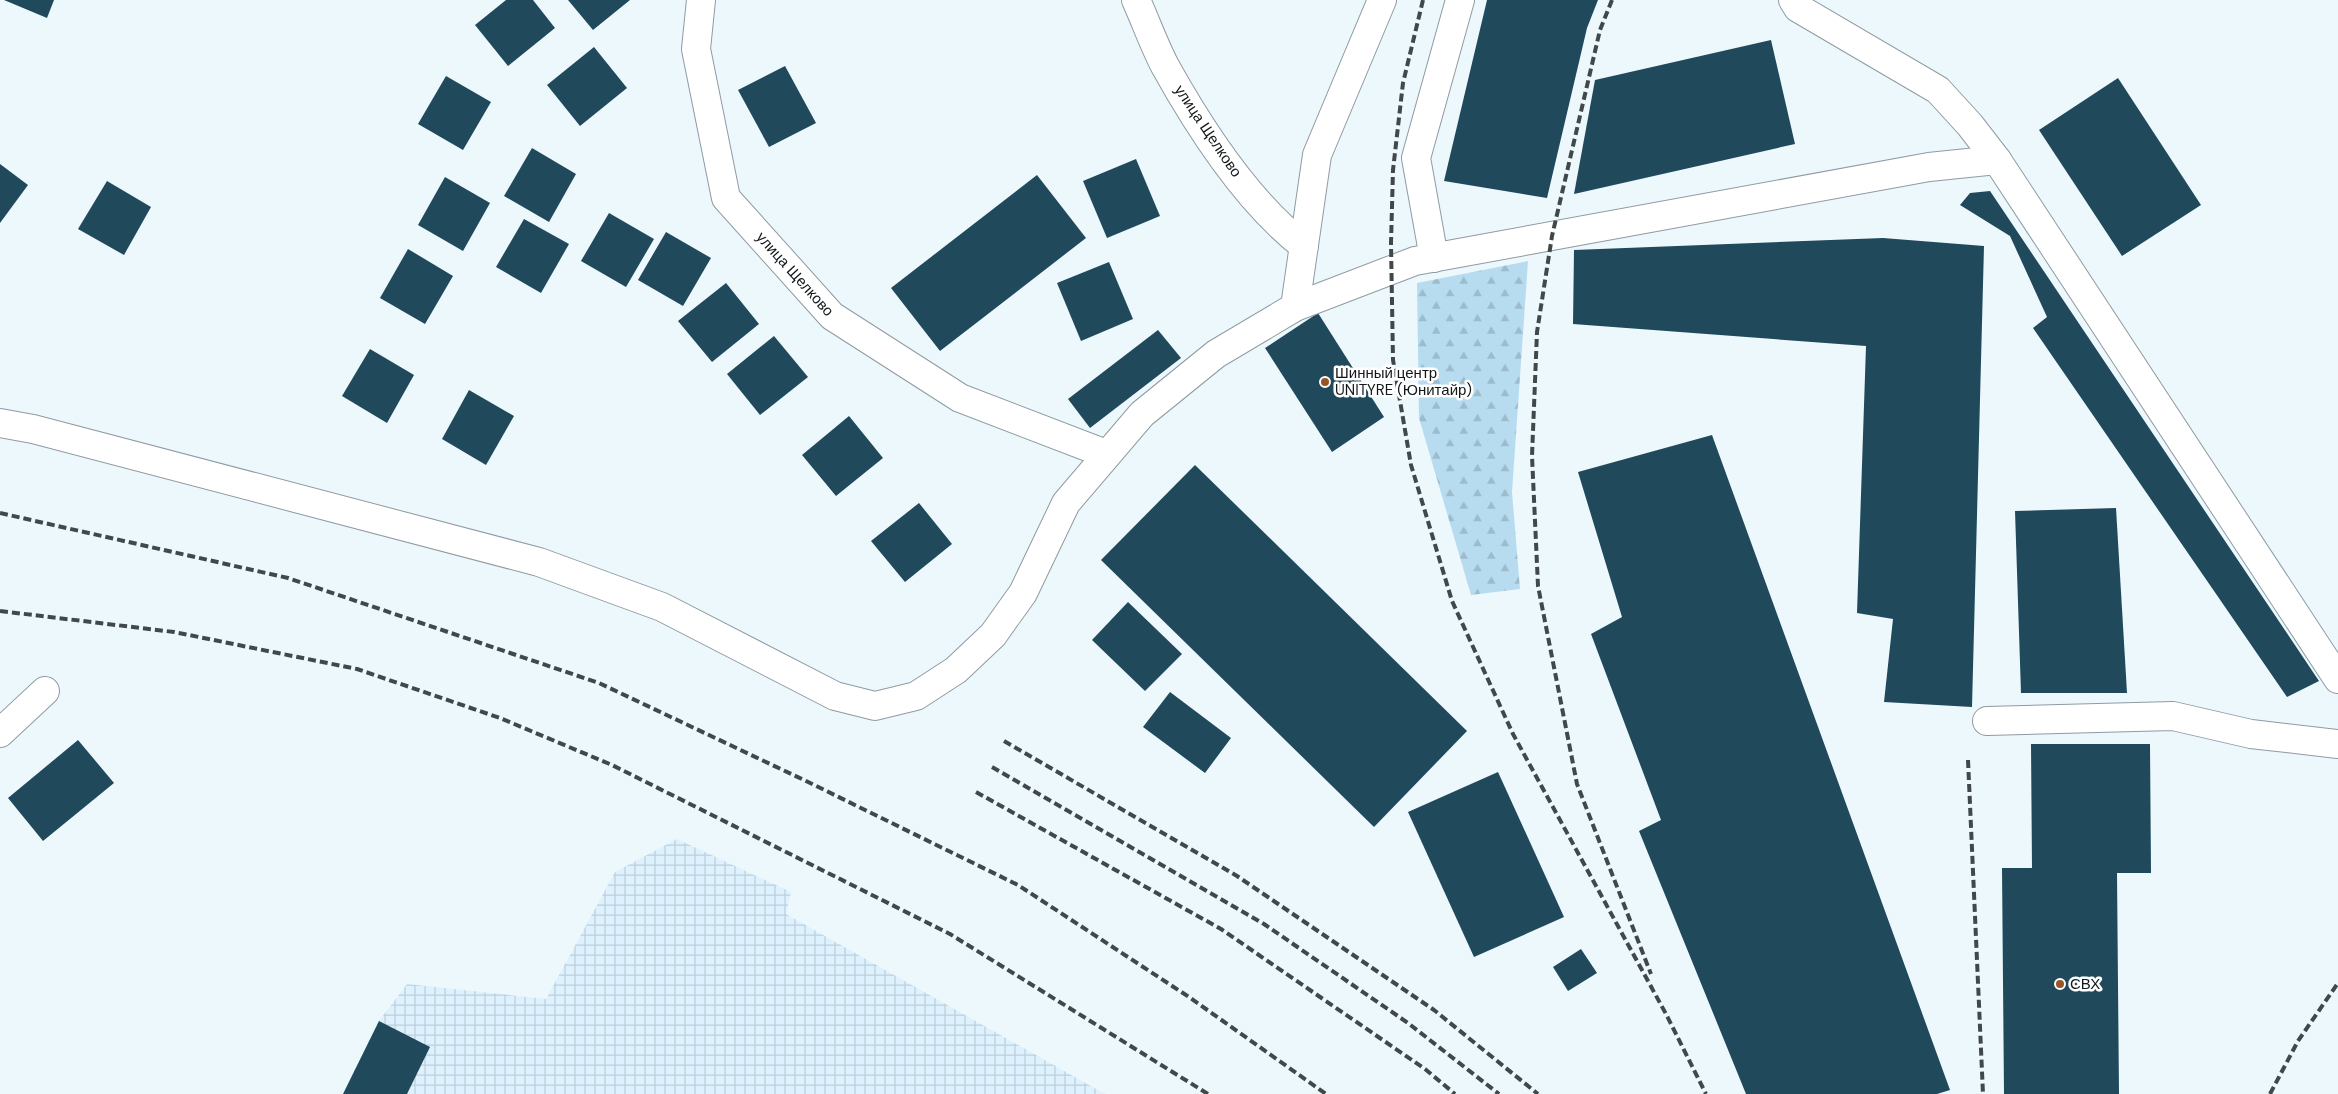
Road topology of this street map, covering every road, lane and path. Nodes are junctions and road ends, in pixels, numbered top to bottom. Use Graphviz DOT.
graph roads {
  1 [pos="701,0"];
  2 [pos="1136,0"];
  3 [pos="1382,0"];
  4 [pos="1460,0"];
  5 [pos="1793,0"];
  6 [pos="1997,160"];
  7 [pos="1304,246"];
  8 [pos="1434,258"];
  9 [pos="1295,307"];
  10 [pos="0,408"];
  11 [pos="0,423"];
  12 [pos="33,430"];
  13 [pos="1106,454"];
  14 [pos="2338,679"];
  15 [pos="46,691"];
  16 [pos="1987,721"];
  17 [pos="0,733"];
  18 [pos="2338,744"];
  1 -- 13 [label="street, улица Щелково"];
  2 -- 7 [label="street, улица Щелково"];
  3 -- 7 [label="street"];
  4 -- 8 [label="street"];
  5 -- 6 [label="street"];
  6 -- 8 [label="street"];
  6 -- 14 [label="street"];
  7 -- 9 [label="street"];
  8 -- 9 [label="street"];
  9 -- 13 [label="street"];
  10 -- 12 [label="street"];
  11 -- 12 [label="street"];
  12 -- 13 [label="street"];
  15 -- 17 [label="street"];
  16 -- 18 [label="street"];
}
